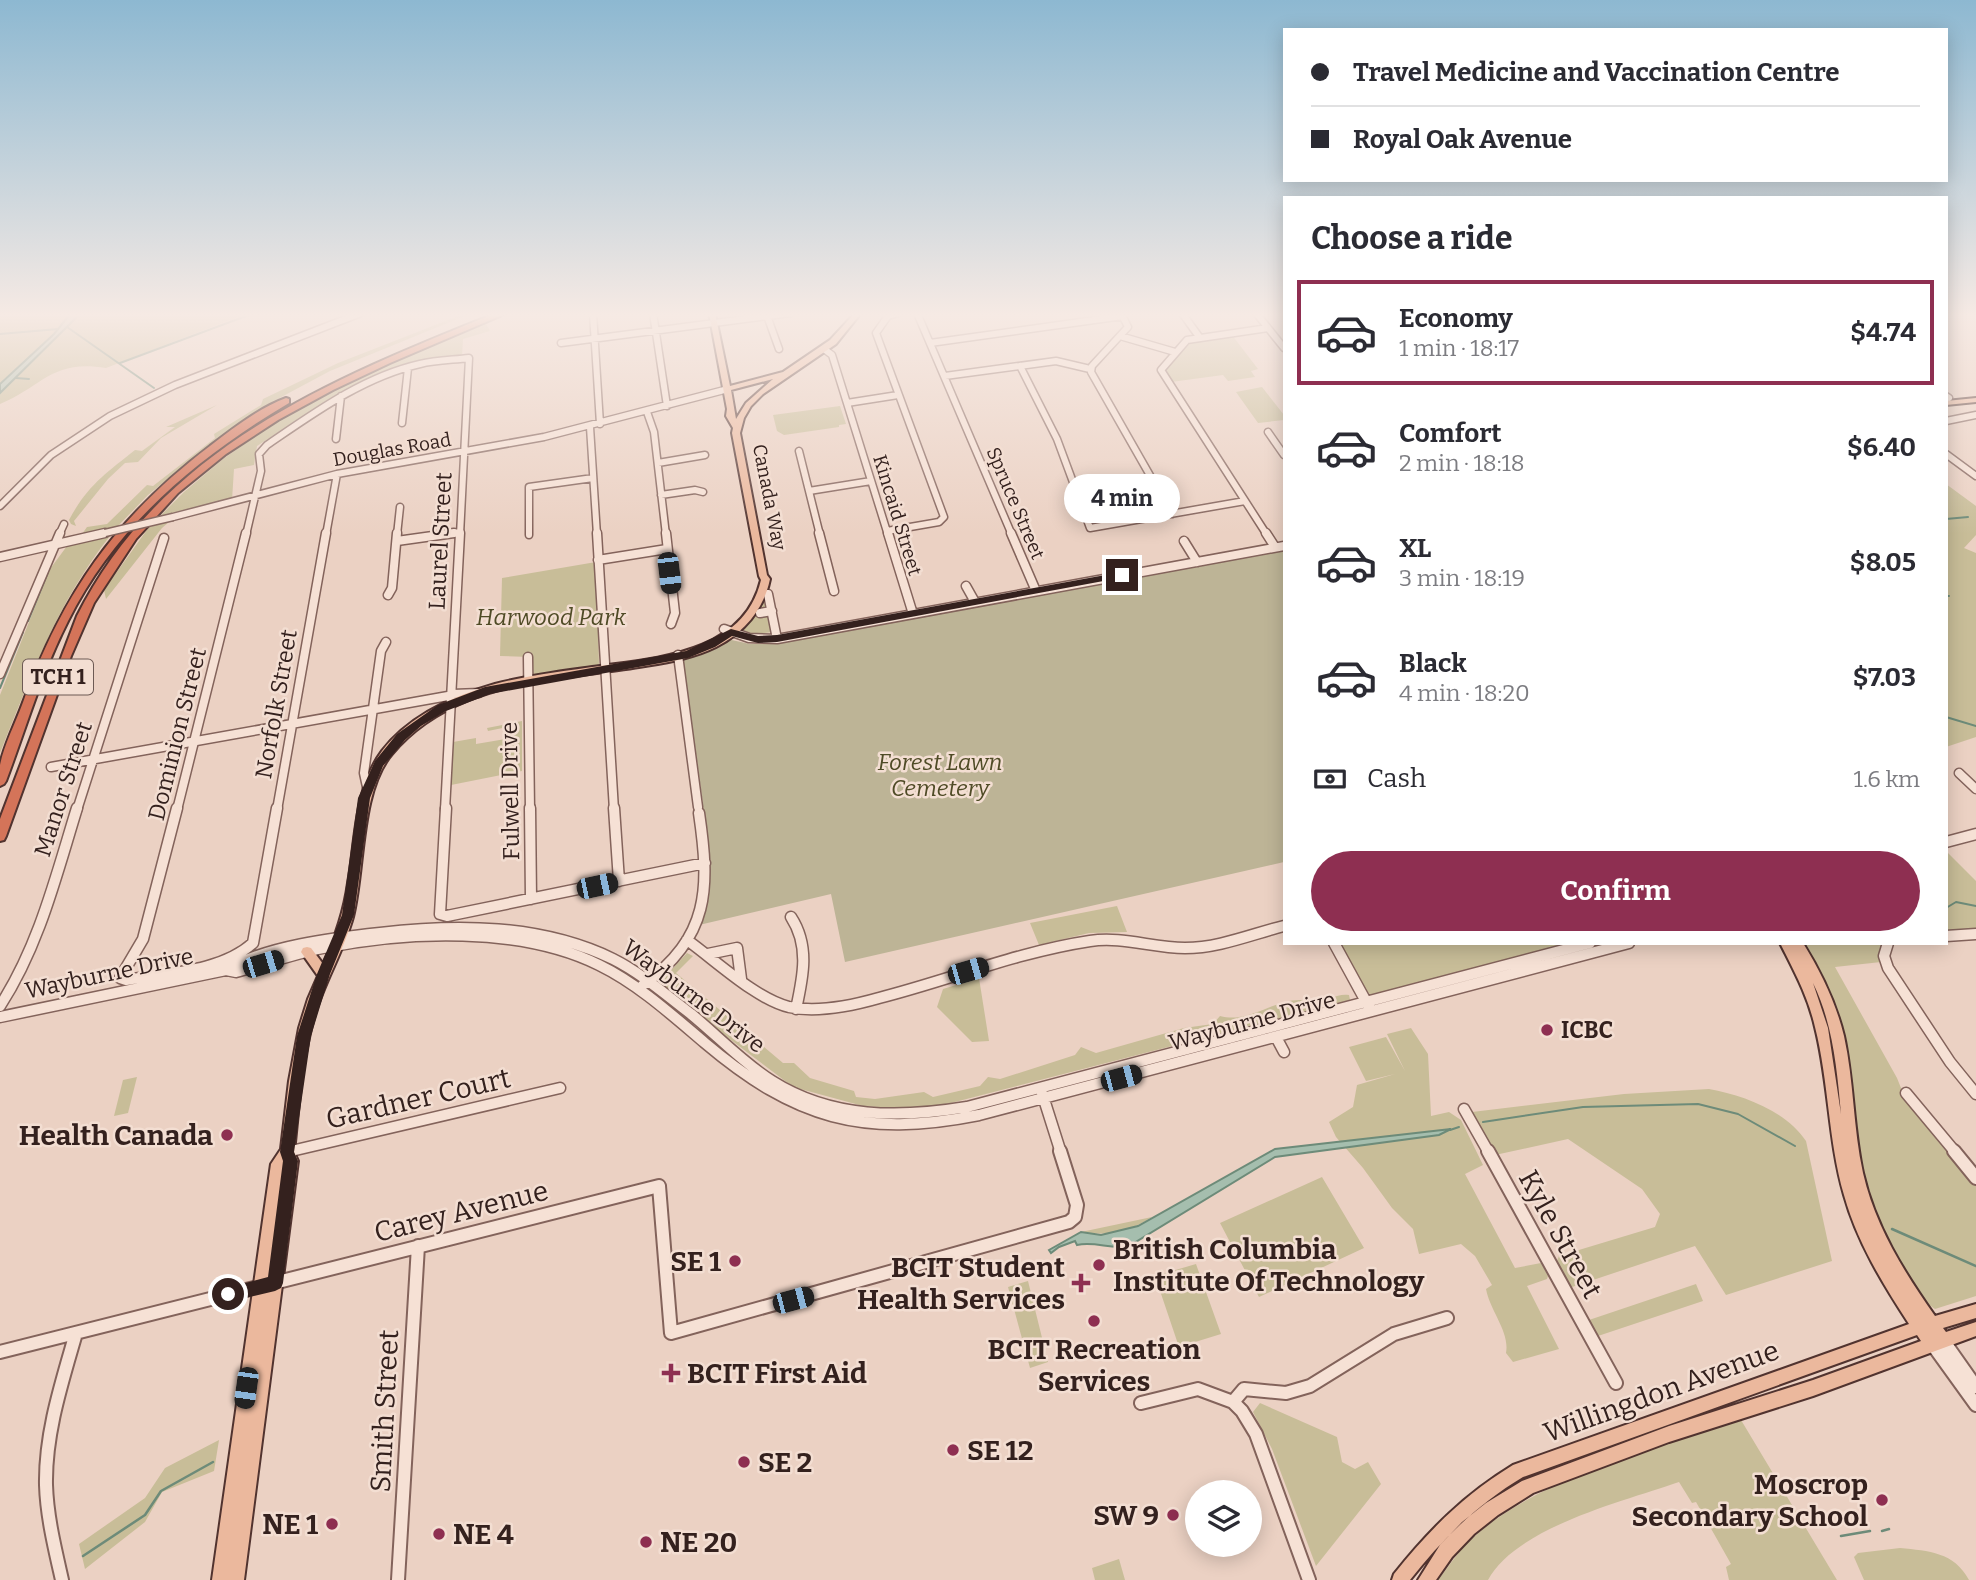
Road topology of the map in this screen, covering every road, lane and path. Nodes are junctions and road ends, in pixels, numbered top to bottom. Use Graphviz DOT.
graph roads {
  1 [pos="170,387"];
  2 [pos="314,387"];
  3 [pos="329,387"];
  4 [pos="363,387"];
  5 [pos="406,387"];
  6 [pos="467,387"];
  7 [pos="597,387"];
  8 [pos="664,387"];
  9 [pos="737,387"];
  10 [pos="770,387"];
  11 [pos="842,387"];
  12 [pos="895,387"];
  13 [pos="949,387"];
  14 [pos="1031,387"];
  15 [pos="1100,387"];
  16 [pos="1171,387"];
  17 [pos="728,389"];
  18 [pos="898,395"];
  19 [pos="341,396"];
  20 [pos="1976,398"];
  21 [pos="1948,399"];
  22 [pos="847,403"];
  23 [pos="667,406"];
  24 [pos="731,409"];
  25 [pos="646,412"];
  26 [pos="740,415"];
  27 [pos="1976,415"];
  28 [pos="1948,421"];
  29 [pos="402,423"];
  30 [pos="600,424"];
  31 [pos="590,426"];
  32 [pos="737,428"];
  33 [pos="1268,432"];
  34 [pos="336,439"];
  35 [pos="799,451"];
  36 [pos="464,452"];
  37 [pos="1283,454"];
  38 [pos="705,455"];
  39 [pos="1948,455"];
  40 [pos="658,463"];
  41 [pos="1974,473"];
  42 [pos="337,474"];
  43 [pos="593,478"];
  44 [pos="871,481"];
  45 [pos="810,491"];
  46 [pos="703,492"];
  47 [pos="662,495"];
  48 [pos="256,496"];
  49 [pos="1245,501"];
  50 [pos="0,506"];
  51 [pos="400,507"];
  52 [pos="1172,514"];
  53 [pos="173,517"];
  54 [pos="64,524"];
  55 [pos="887,531"];
  56 [pos="460,532"];
  57 [pos="104,533"];
  58 [pos="529,535"];
  59 [pos="164,538"];
  60 [pos="397,541"];
  61 [pos="1184,541"];
  62 [pos="56,544"];
  63 [pos="1283,546"];
  64 [pos="1275,547"];
  65 [pos="667,549"];
  66 [pos="0,557"];
  67 [pos="598,560"];
  68 [pos="1197,562"];
  69 [pos="966,586"];
  70 [pos="834,591"];
  71 [pos="1036,591"];
  72 [pos="768,594"];
  73 [pos="388,595"];
  74 [pos="975,602"];
  75 [pos="772,611"];
  76 [pos="760,613"];
  77 [pos="912,614"];
  78 [pos="671,624"];
  79 [pos="728,631"];
  80 [pos="777,639"];
  81 [pos="386,642"];
  82 [pos="678,655"];
  83 [pos="528,657"];
  84 [pos="604,669"];
  85 [pos="0,674"];
  86 [pos="528,682"];
  87 [pos="450,695"];
  88 [pos="374,710"];
  89 [pos="292,724"];
  90 [pos="194,741"];
  91 [pos="369,751"];
  92 [pos="386,754"];
  93 [pos="93,760"];
  94 [pos="51,767"];
  95 [pos="1959,773"];
  96 [pos="0,780"];
  97 [pos="367,787"];
  98 [pos="1976,789"];
  99 [pos="1976,834"];
  100 [pos="0,836"];
  101 [pos="1948,841"];
  102 [pos="705,863"];
  103 [pos="619,881"];
  104 [pos="531,900"];
  105 [pos="791,917"];
  106 [pos="1283,926"];
  107 [pos="1976,934"];
  108 [pos="1948,936"];
  109 [pos="687,940"];
  110 [pos="338,941"];
  111 [pos="1335,945"];
  112 [pos="1583,945"];
  113 [pos="1621,945"];
  114 [pos="1787,945"];
  115 [pos="1797,945"];
  116 [pos="1887,945"];
  117 [pos="307,952"];
  118 [pos="708,954"];
  119 [pos="226,970"];
  120 [pos="323,974"];
  121 [pos="120,975"];
  122 [pos="741,979"];
  123 [pos="643,985"];
  124 [pos="0,1006"];
  125 [pos="1369,1007"];
  126 [pos="796,1009"];
  127 [pos="0,1017"];
  128 [pos="1276,1037"];
  129 [pos="1284,1052"];
  130 [pos="560,1088"];
  131 [pos="1042,1093"];
  132 [pos="1906,1093"];
  133 [pos="1976,1094"];
  134 [pos="1464,1109"];
  135 [pos="287,1152"];
  136 [pos="1976,1178"];
  137 [pos="418,1246"];
  138 [pos="268,1285"];
  139 [pos="1976,1311"];
  140 [pos="1447,1318"];
  141 [pos="1925,1325"];
  142 [pos="1976,1329"];
  143 [pos="76,1333"];
  144 [pos="1937,1342"];
  145 [pos="0,1352"];
  146 [pos="1616,1383"];
  147 [pos="1976,1387"];
  148 [pos="1233,1402"];
  149 [pos="1141,1404"];
  150 [pos="1976,1405"];
  151 [pos="62,1580"];
  152 [pos="220,1580"];
  153 [pos="236,1580"];
  154 [pos="398,1580"];
  155 [pos="1309,1580"];
  156 [pos="1400,1580"];
  157 [pos="1426,1580"];
  1 -- 50 [label="street"];
  2 -- 96 [label="highway, TCH 1"];
  3 -- 100 [label="highway, TCH 1"];
  4 -- 19 [label="street, Dominion Street"];
  5 -- 29 [label="street"];
  6 -- 36 [label="street, Laurel Street"];
  7 -- 30 [label="street"];
  8 -- 23 [label="street"];
  9 -- 17 [label="main road, Douglas Road"];
  10 -- 26 [label="main road, Canada Way"];
  11 -- 22 [label="street, Kincaid Street"];
  12 -- 18 [label="street"];
  13 -- 71 [label="street, Spruce Street"];
  14 -- 52 [label="street"];
  15 -- 52 [label="street"];
  16 -- 49 [label="street"];
  17 -- 23 [label="street, Douglas Road"];
  17 -- 24 [label="main road"];
  18 -- 22 [label="street"];
  18 -- 55 [label="street"];
  19 -- 34 [label="street"];
  19 -- 48 [label="street, Dominion Street"];
  20 -- 21 [label="main road"];
  22 -- 44 [label="street, Kincaid Street"];
  23 -- 25 [label="street, Douglas Road"];
  24 -- 26 [label="main road"];
  24 -- 32 [label="main road"];
  25 -- 30 [label="street, Douglas Road"];
  25 -- 40 [label="street"];
  26 -- 32 [label="main road, Canada Way"];
  27 -- 28 [label="street"];
  30 -- 31 [label="street, Douglas Road"];
  31 -- 36 [label="street, Douglas Road"];
  31 -- 43 [label="street"];
  32 -- 79 [label="main road, Canada Way"];
  33 -- 37 [label="street"];
  35 -- 45 [label="street"];
  36 -- 42 [label="street, Douglas Road"];
  36 -- 56 [label="street, Laurel Street"];
  38 -- 40 [label="street"];
  39 -- 41 [label="street"];
  40 -- 47 [label="street"];
  42 -- 48 [label="street, Douglas Road"];
  42 -- 89 [label="street, Norfolk Street"];
  43 -- 58 [label="street"];
  43 -- 67 [label="street"];
  44 -- 45 [label="street"];
  44 -- 55 [label="street, Kincaid Street"];
  45 -- 70 [label="street"];
  46 -- 47 [label="street"];
  47 -- 65 [label="street"];
  48 -- 53 [label="street, Douglas Road"];
  48 -- 90 [label="street, Dominion Street"];
  49 -- 52 [label="street"];
  49 -- 64 [label="street"];
  51 -- 60 [label="street"];
  53 -- 57 [label="street, Douglas Road, bridge"];
  54 -- 62 [label="street"];
  55 -- 77 [label="street, Kincaid Street"];
  56 -- 60 [label="street"];
  56 -- 87 [label="street, Laurel Street"];
  57 -- 62 [label="street, Douglas Road"];
  59 -- 93 [label="street, Manor Street"];
  60 -- 73 [label="street"];
  61 -- 68 [label="street"];
  62 -- 66 [label="street, Douglas Road"];
  62 -- 85 [label="street"];
  63 -- 64 [label="street"];
  64 -- 68 [label="street"];
  65 -- 67 [label="street"];
  65 -- 78 [label="street"];
  67 -- 84 [label="street"];
  68 -- 71 [label="street"];
  69 -- 74 [label="street"];
  71 -- 74 [label="street"];
  72 -- 75 [label="street"];
  74 -- 77 [label="street"];
  75 -- 76 [label="street"];
  75 -- 80 [label="street"];
  77 -- 80 [label="street"];
  79 -- 80 [label="street"];
  79 -- 82 [label="main road, Canada Way"];
  81 -- 88 [label="street"];
  82 -- 84 [label="main road, Canada Way"];
  82 -- 102 [label="street"];
  83 -- 86 [label="street, Fulwell Drive"];
  84 -- 86 [label="main road, Canada Way"];
  84 -- 103 [label="street"];
  86 -- 87 [label="main road, Canada Way"];
  86 -- 104 [label="street, Fulwell Drive"];
  87 -- 88 [label="street"];
  87 -- 92 [label="main road, Canada Way"];
  87 -- 104 [label="street, Laurel Street"];
  88 -- 89 [label="street"];
  88 -- 91 [label="street"];
  89 -- 90 [label="street"];
  89 -- 121 [label="street, Norfolk Street"];
  90 -- 93 [label="street"];
  90 -- 121 [label="street, Dominion Street"];
  91 -- 92 [label="street"];
  91 -- 97 [label="street"];
  92 -- 97 [label="main road, Canada Way"];
  93 -- 94 [label="street"];
  93 -- 124 [label="street, Manor Street"];
  95 -- 98 [label="street"];
  97 -- 110 [label="main road, Canada Way"];
  99 -- 101 [label="street"];
  102 -- 103 [label="street"];
  102 -- 109 [label="street"];
  103 -- 104 [label="street"];
  105 -- 126 [label="street"];
  106 -- 126 [label="street"];
  107 -- 108 [label="street"];
  109 -- 118 [label="street"];
  109 -- 123 [label="street"];
  110 -- 117 [label="street, Wayburne Drive"];
  110 -- 119 [label="street, Wayburne Drive"];
  110 -- 120 [label="main road, Canada Way"];
  110 -- 123 [label="street, Wayburne Drive"];
  111 -- 125 [label="street"];
  112 -- 125 [label="street, Wayburne Drive"];
  113 -- 125 [label="street, Wayburne Drive"];
  114 -- 141 [label="main road"];
  115 -- 141 [label="main road"];
  116 -- 133 [label="street"];
  117 -- 119 [label="street, Wayburne Drive"];
  117 -- 120 [label="main road"];
  118 -- 122 [label="street"];
  118 -- 122 [label="street"];
  119 -- 127 [label="street, Wayburne Drive"];
  120 -- 135 [label="main road, Canada Way"];
  122 -- 126 [label="street"];
  123 -- 131 [label="street, Wayburne Drive"];
  125 -- 128 [label="street, Wayburne Drive"];
  125 -- 131 [label="street, Wayburne Drive"];
  128 -- 129 [label="street"];
  128 -- 131 [label="street, Wayburne Drive"];
  130 -- 135 [label="street, Gardner Court"];
  131 -- 137 [label="street, Carey Avenue"];
  132 -- 136 [label="street"];
  134 -- 146 [label="street, Kyle Street"];
  135 -- 138 [label="main road, Canada Way"];
  137 -- 138 [label="street, Carey Avenue"];
  137 -- 154 [label="street, Smith Street"];
  138 -- 143 [label="street, Carey Avenue"];
  138 -- 152 [label="main road, Canada Way"];
  138 -- 153 [label="main road, Canada Way"];
  139 -- 141 [label="main road, Willingdon Avenue"];
  140 -- 148 [label="street"];
  141 -- 144 [label="main road"];
  141 -- 156 [label="main road, Willingdon Avenue"];
  142 -- 144 [label="main road, Willingdon Avenue"];
  143 -- 145 [label="street, Carey Avenue"];
  143 -- 151 [label="street"];
  144 -- 147 [label="street"];
  144 -- 150 [label="street"];
  144 -- 157 [label="main road, Willingdon Avenue"];
  148 -- 149 [label="street"];
  148 -- 155 [label="street"];
}
